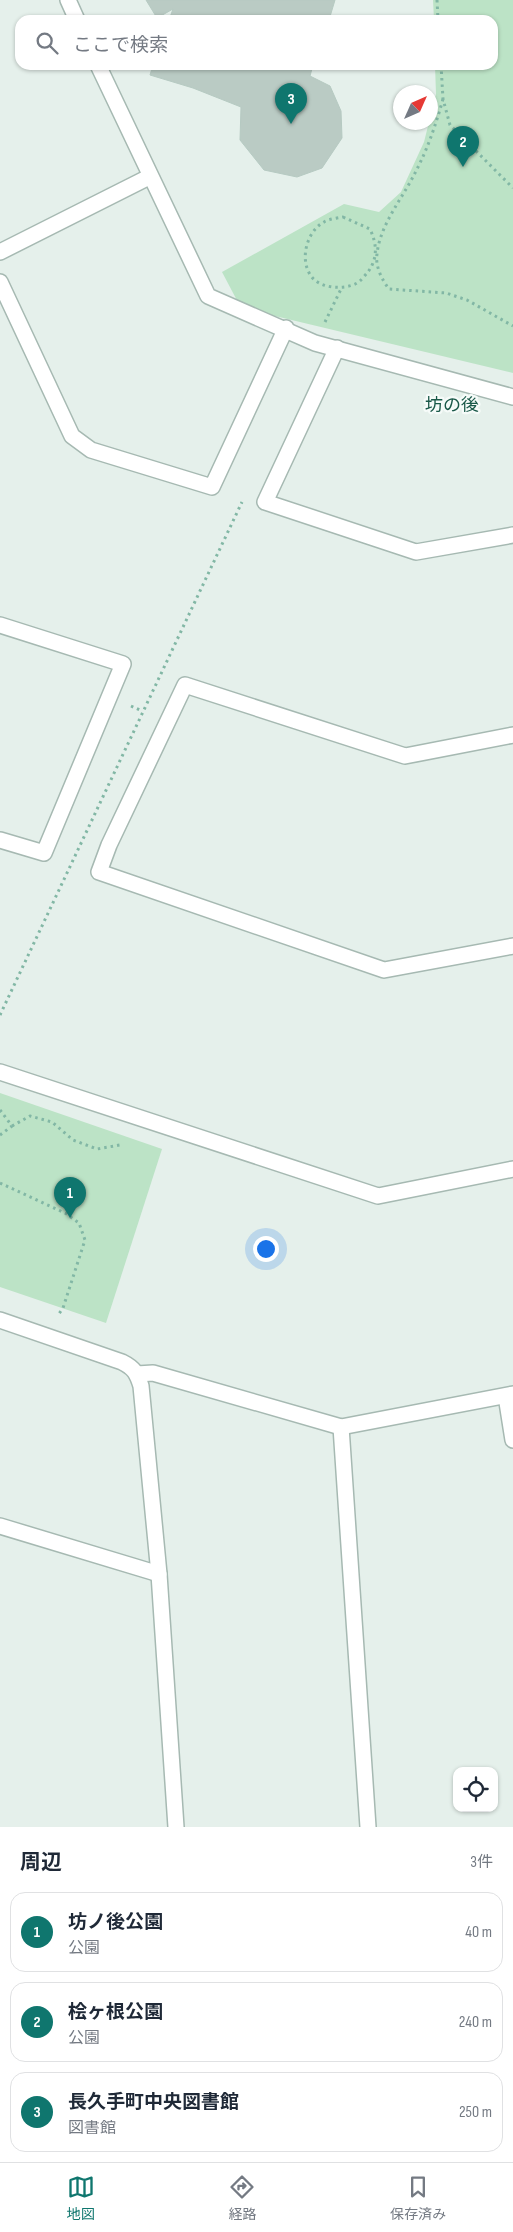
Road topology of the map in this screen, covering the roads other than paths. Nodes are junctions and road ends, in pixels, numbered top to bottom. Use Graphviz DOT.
graph roads {
  1 [pos="68,0"];
  2 [pos="75,15"];
  3 [pos="100,70"];
  4 [pos="150,177"];
  5 [pos="0,252"];
  6 [pos="0,282"];
  7 [pos="286,328"];
  8 [pos="337,348"];
  9 [pos="513,397"];
  10 [pos="513,536"];
  11 [pos="0,625"];
  12 [pos="513,735"];
  13 [pos="0,840"];
  14 [pos="513,946"];
  15 [pos="0,1072"];
  16 [pos="513,1169"];
  17 [pos="0,1320"];
  18 [pos="137,1374"];
  19 [pos="509,1395"];
  20 [pos="342,1427"];
  21 [pos="513,1440"];
  22 [pos="0,1526"];
  23 [pos="160,1574"];
  24 [pos="176,1827"];
  25 [pos="368,1827"];
  1 -- 2 [label="street"];
  3 -- 4 [label="street"];
  4 -- 5 [label="street"];
  4 -- 7 [label="street"];
  6 -- 7 [label="street"];
  7 -- 8 [label="street"];
  8 -- 9 [label="street"];
  8 -- 10 [label="street"];
  11 -- 13 [label="street"];
  12 -- 14 [label="street"];
  15 -- 16 [label="street"];
  17 -- 18 [label="street"];
  18 -- 20 [label="street"];
  18 -- 23 [label="street"];
  19 -- 20 [label="street"];
  19 -- 21 [label="street"];
  20 -- 25 [label="street"];
  22 -- 23 [label="street"];
  23 -- 24 [label="street"];
}
